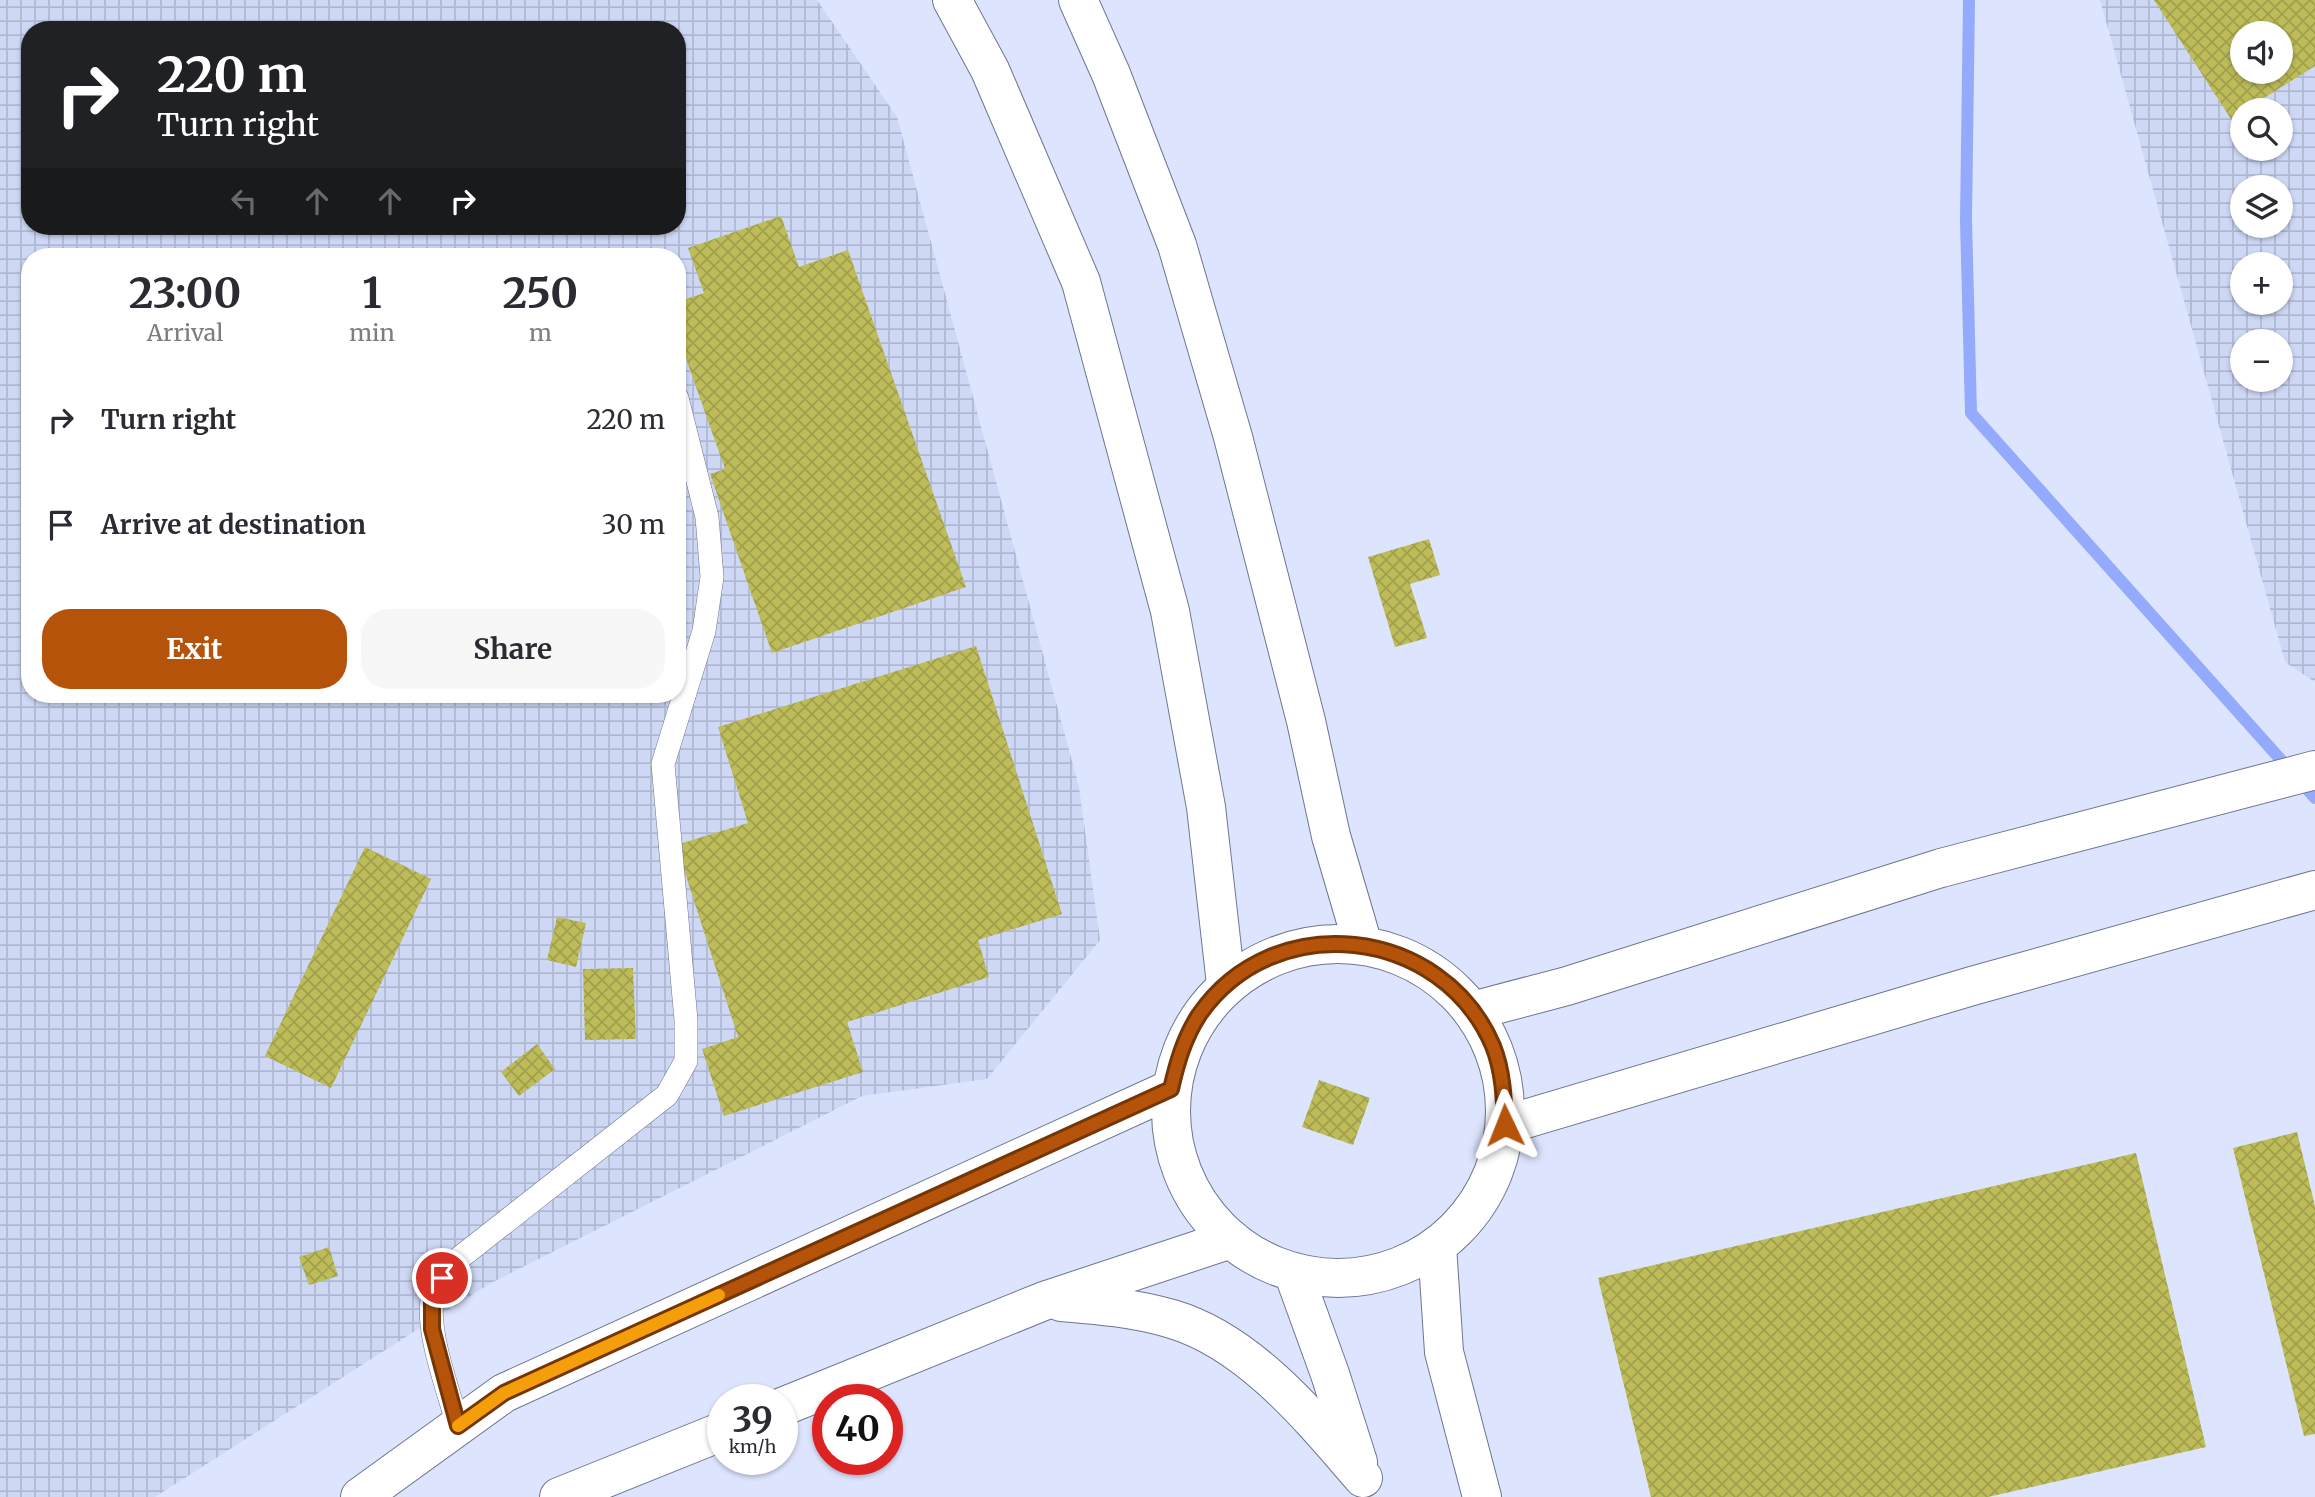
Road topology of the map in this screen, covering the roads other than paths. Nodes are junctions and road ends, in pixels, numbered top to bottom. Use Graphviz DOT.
graph roads {
  1 [pos="951,0"];
  2 [pos="1078,0"];
  3 [pos="686,434"];
  4 [pos="686,689"];
  5 [pos="682,703"];
  6 [pos="2315,770"];
  7 [pos="2315,890"];
  8 [pos="1363,945"];
  9 [pos="1226,984"];
  10 [pos="1472,1011"];
  11 [pos="1171,1089"];
  12 [pos="1505,1125"];
  13 [pos="1231,1240"];
  14 [pos="1437,1247"];
  15 [pos="1293,1272"];
  16 [pos="1044,1301"];
  17 [pos="798,1401"];
  18 [pos="458,1426"];
  19 [pos="707,1437"];
  20 [pos="1365,1488"];
  21 [pos="360,1497"];
  22 [pos="559,1497"];
  23 [pos="1482,1497"];
  1 -- 9 [label="street"];
  2 -- 8 [label="street"];
  3 -- 4 [label="lane"];
  5 -- 18 [label="lane"];
  6 -- 10 [label="street"];
  7 -- 12 [label="street"];
  8 -- 9 [label="street"];
  8 -- 10 [label="street"];
  9 -- 11 [label="street"];
  10 -- 12 [label="street"];
  11 -- 13 [label="street"];
  11 -- 18 [label="street"];
  12 -- 14 [label="street"];
  13 -- 15 [label="street"];
  13 -- 16 [label="street"];
  14 -- 15 [label="street"];
  14 -- 23 [label="street"];
  15 -- 20 [label="street"];
  16 -- 17 [label="street"];
  16 -- 20 [label="street"];
  18 -- 21 [label="street"];
  19 -- 22 [label="street"];
}
